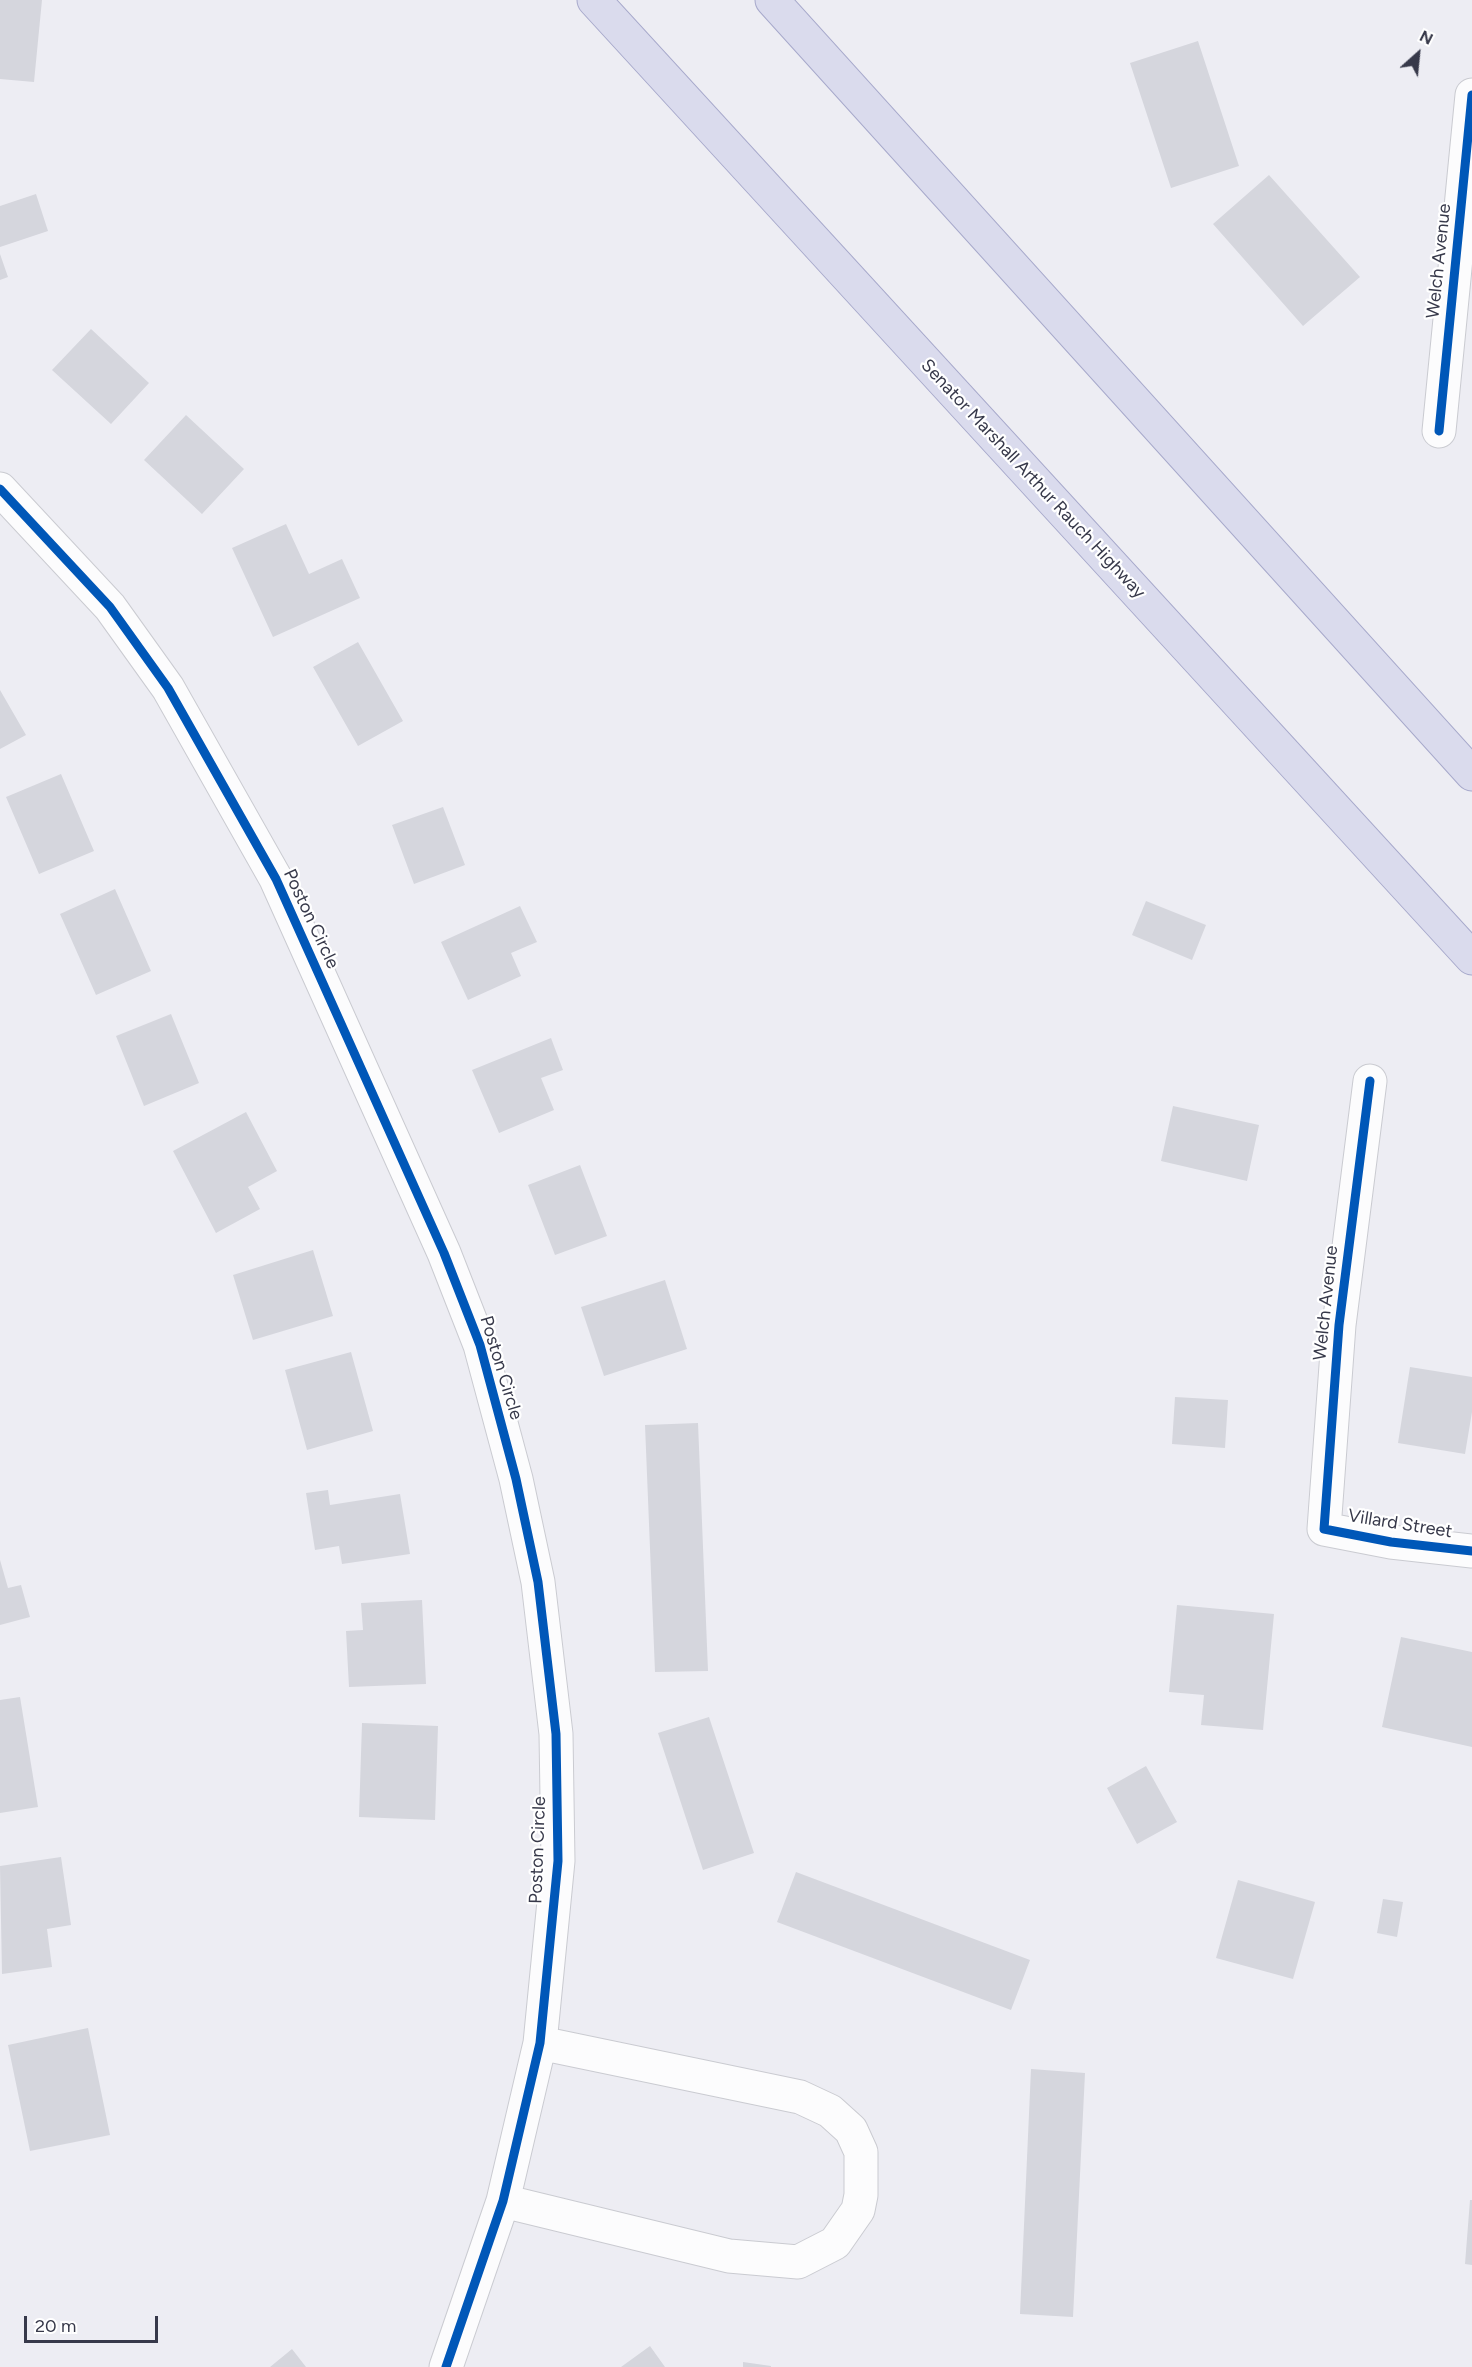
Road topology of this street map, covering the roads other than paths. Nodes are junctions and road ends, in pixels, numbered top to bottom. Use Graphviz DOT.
graph roads {
  1 [pos="594,0"];
  2 [pos="772,0"];
  3 [pos="1472,95"];
  4 [pos="1439,431"];
  5 [pos="0,489"];
  6 [pos="1472,774"];
  7 [pos="1472,958"];
  8 [pos="1370,1081"];
  9 [pos="1324,1529"];
  10 [pos="1472,1551"];
  11 [pos="540,2043"];
  12 [pos="503,2200"];
  13 [pos="447,2367"];
  1 -- 7 [label="highway, Senator Marshall Arthur Rauch Highway"];
  2 -- 6 [label="highway"];
  3 -- 4 [label="street, Welch Avenue"];
  5 -- 11 [label="street, Poston Circle"];
  8 -- 9 [label="street, Welch Avenue"];
  9 -- 10 [label="street, Villard Street"];
  11 -- 12 [label="street, Poston Circle"];
  11 -- 12 [label="street"];
  12 -- 13 [label="street, Poston Circle"];
}
